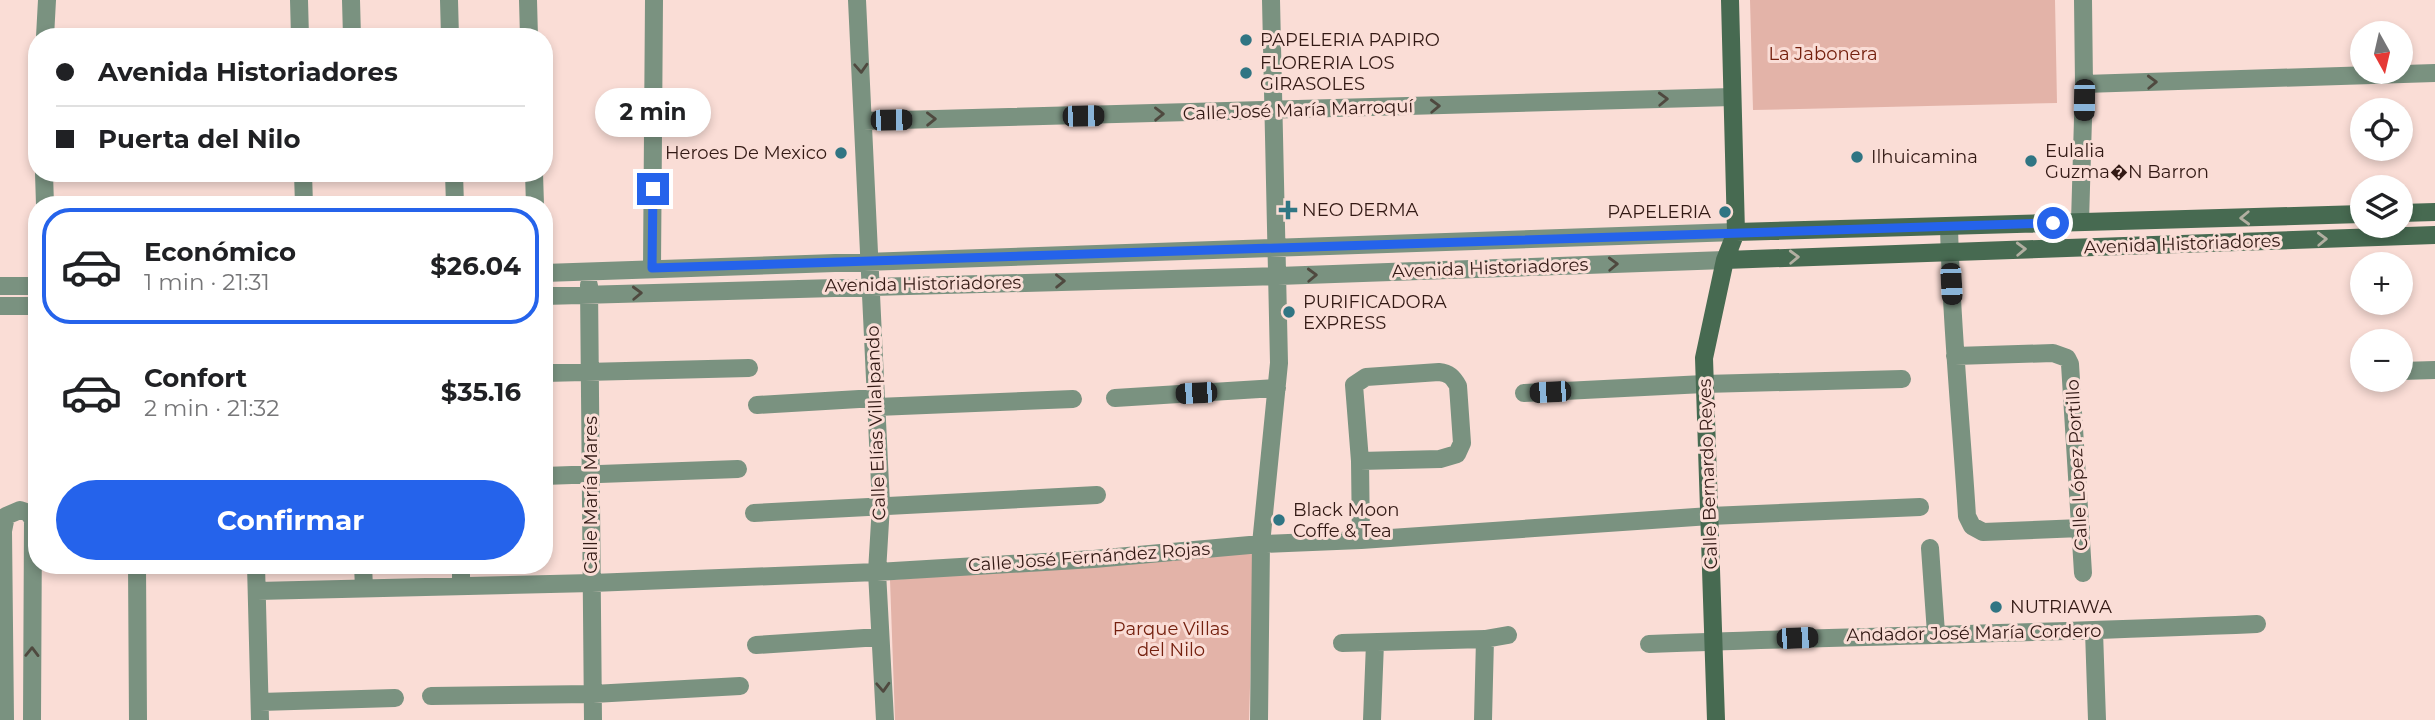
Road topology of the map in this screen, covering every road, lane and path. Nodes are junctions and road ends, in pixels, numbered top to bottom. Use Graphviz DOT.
graph roads {
  1 [pos="47,0"];
  2 [pos="299,0"];
  3 [pos="351,0"];
  4 [pos="449,0"];
  5 [pos="528,0"];
  6 [pos="654,0"];
  7 [pos="858,0"];
  8 [pos="1271,0"];
  9 [pos="1730,0"];
  10 [pos="2082,0"];
  11 [pos="45,28"];
  12 [pos="300,28"];
  13 [pos="352,28"];
  14 [pos="450,28"];
  15 [pos="529,28"];
  16 [pos="2435,73"];
  17 [pos="2084,84"];
  18 [pos="1732,97"];
  19 [pos="1275,111"];
  20 [pos="863,121"];
  21 [pos="2435,212"];
  22 [pos="2413,213"];
  23 [pos="2350,214"];
  24 [pos="2080,222"];
  25 [pos="1949,226"];
  26 [pos="1736,232"];
  27 [pos="2435,235"];
  28 [pos="1278,248"];
  29 [pos="1950,252"];
  30 [pos="1725,260"];
  31 [pos="870,261"];
  32 [pos="652,268"];
  33 [pos="589,271"];
  34 [pos="553,273"];
  35 [pos="1278,276"];
  36 [pos="0,286"];
  37 [pos="28,286"];
  38 [pos="871,286"];
  39 [pos="589,294"];
  40 [pos="553,296"];
  41 [pos="0,306"];
  42 [pos="28,306"];
  43 [pos="1955,356"];
  44 [pos="749,368"];
  45 [pos="2435,370"];
  46 [pos="2413,371"];
  47 [pos="590,372"];
  48 [pos="553,373"];
  49 [pos="1902,379"];
  50 [pos="1704,384"];
  51 [pos="1277,388"];
  52 [pos="1524,393"];
  53 [pos="1115,398"];
  54 [pos="1073,399"];
  55 [pos="876,402"];
  56 [pos="757,405"];
  57 [pos="1360,461"];
  58 [pos="738,469"];
  59 [pos="553,476"];
  60 [pos="591,476"];
  61 [pos="1097,495"];
  62 [pos="881,505"];
  63 [pos="1920,507"];
  64 [pos="28,513"];
  65 [pos="754,513"];
  66 [pos="1710,516"];
  67 [pos="2081,528"];
  68 [pos="1361,540"];
  69 [pos="1261,544"];
  70 [pos="1930,548"];
  71 [pos="877,572"];
  72 [pos="2083,573"];
  73 [pos="33,574"];
  74 [pos="137,574"];
  75 [pos="256,574"];
  76 [pos="363,574"];
  77 [pos="461,574"];
  78 [pos="592,583"];
  79 [pos="461,586"];
  80 [pos="364,588"];
  81 [pos="257,591"];
  82 [pos="2257,624"];
  83 [pos="2094,631"];
  84 [pos="1936,633"];
  85 [pos="1508,635"];
  86 [pos="880,637"];
  87 [pos="1485,639"];
  88 [pos="1713,641"];
  89 [pos="1342,643"];
  90 [pos="1375,643"];
  91 [pos="1649,644"];
  92 [pos="756,645"];
  93 [pos="740,686"];
  94 [pos="593,694"];
  95 [pos="431,696"];
  96 [pos="395,698"];
  97 [pos="260,711"];
  98 [pos="5,720"];
  99 [pos="32,720"];
  100 [pos="138,720"];
  101 [pos="593,720"];
  102 [pos="885,720"];
  103 [pos="1259,720"];
  104 [pos="1372,720"];
  105 [pos="1482,720"];
  106 [pos="1716,720"];
  107 [pos="2097,720"];
  1 -- 11 [label="street"];
  2 -- 12 [label="street"];
  3 -- 13 [label="street"];
  4 -- 14 [label="street"];
  5 -- 15 [label="street"];
  6 -- 32 [label="street"];
  7 -- 20 [label="street, Calle Elías Villalpando, one-way"];
  8 -- 19 [label="street"];
  9 -- 18 [label="street"];
  10 -- 17 [label="street"];
  17 -- 16 [label="street, one-way"];
  17 -- 24 [label="street"];
  19 -- 18 [label="street, Calle José María Marroquí, one-way"];
  18 -- 26 [label="street"];
  20 -- 19 [label="street, Calle José María Marroquí, one-way"];
  19 -- 28 [label="street"];
  20 -- 31 [label="street, Calle Elías Villalpando"];
  21 -- 22 [label="street"];
  23 -- 24 [label="street, Avenida Historiadores, one-way"];
  24 -- 25 [label="street, Avenida Historiadores"];
  25 -- 26 [label="street, Avenida Historiadores"];
  25 -- 29 [label="street"];
  26 -- 28 [label="street, Avenida Historiadores"];
  26 -- 30 [label="street, Calle Bernardo Reyes"];
  29 -- 27 [label="street, Avenida Historiadores, one-way"];
  28 -- 31 [label="street, Avenida Historiadores"];
  28 -- 35 [label="street"];
  30 -- 29 [label="street, Avenida Historiadores, one-way"];
  29 -- 43 [label="street"];
  35 -- 30 [label="street, Avenida Historiadores, one-way"];
  30 -- 50 [label="street, Calle Bernardo Reyes"];
  31 -- 32 [label="street, Avenida Historiadores"];
  31 -- 38 [label="street, Calle Elías Villalpando"];
  32 -- 33 [label="street, Avenida Historiadores"];
  33 -- 34 [label="street, Avenida Historiadores"];
  33 -- 39 [label="street, Calle María Mares"];
  38 -- 35 [label="street, Avenida Historiadores, one-way"];
  35 -- 51 [label="street"];
  36 -- 37 [label="street"];
  39 -- 38 [label="street, Avenida Historiadores, one-way"];
  38 -- 55 [label="street, Calle Elías Villalpando"];
  39 -- 40 [label="street, Avenida Historiadores"];
  39 -- 47 [label="street, Calle María Mares"];
  41 -- 42 [label="street"];
  43 -- 67 [label="street"];
  43 -- 67 [label="street, Calle López Portillo"];
  44 -- 47 [label="street"];
  45 -- 46 [label="street"];
  47 -- 48 [label="street"];
  47 -- 60 [label="street, Calle María Mares"];
  49 -- 50 [label="street"];
  50 -- 52 [label="street"];
  50 -- 66 [label="street, Calle Bernardo Reyes"];
  51 -- 53 [label="street"];
  51 -- 69 [label="street"];
  54 -- 55 [label="street"];
  55 -- 56 [label="street"];
  55 -- 62 [label="street, Calle Elías Villalpando"];
  57 -- 57 [label="street"];
  57 -- 68 [label="street"];
  58 -- 60 [label="street"];
  59 -- 60 [label="street"];
  60 -- 78 [label="street, Calle María Mares"];
  61 -- 62 [label="street"];
  62 -- 65 [label="street"];
  62 -- 71 [label="street, Calle Elías Villalpando"];
  63 -- 66 [label="street, Calle José Fernández Rojas"];
  64 -- 98 [label="street, one-way"];
  66 -- 68 [label="street, Calle José Fernández Rojas"];
  66 -- 88 [label="street, Calle Bernardo Reyes"];
  67 -- 72 [label="street, Calle López Portillo"];
  68 -- 69 [label="street, Calle José Fernández Rojas"];
  69 -- 71 [label="street, Calle José Fernández Rojas"];
  69 -- 103 [label="street"];
  70 -- 84 [label="street"];
  71 -- 78 [label="street, Calle José Fernández Rojas"];
  71 -- 86 [label="street, Calle Elías Villalpando"];
  99 -- 73 [label="street, one-way"];
  74 -- 100 [label="street"];
  75 -- 81 [label="street"];
  76 -- 80 [label="street"];
  77 -- 79 [label="street"];
  78 -- 79 [label="street, Calle José Fernández Rojas"];
  78 -- 94 [label="street, Calle María Mares"];
  79 -- 80 [label="street, Calle José Fernández Rojas"];
  80 -- 81 [label="street, Calle José Fernández Rojas"];
  81 -- 97 [label="street"];
  82 -- 83 [label="street, Andador José María Cordero"];
  83 -- 84 [label="street, Andador José María Cordero"];
  83 -- 107 [label="street"];
  84 -- 88 [label="street, Andador José María Cordero"];
  85 -- 87 [label="street"];
  86 -- 92 [label="street"];
  86 -- 102 [label="street, Calle Elías Villalpando, one-way"];
  87 -- 90 [label="street"];
  87 -- 105 [label="street"];
  88 -- 91 [label="street, Andador José María Cordero"];
  88 -- 106 [label="street, Calle Bernardo Reyes"];
  89 -- 90 [label="street"];
  90 -- 104 [label="street"];
  93 -- 94 [label="street"];
  94 -- 95 [label="street"];
  94 -- 101 [label="street, Calle María Mares"];
  96 -- 97 [label="street"];
}
